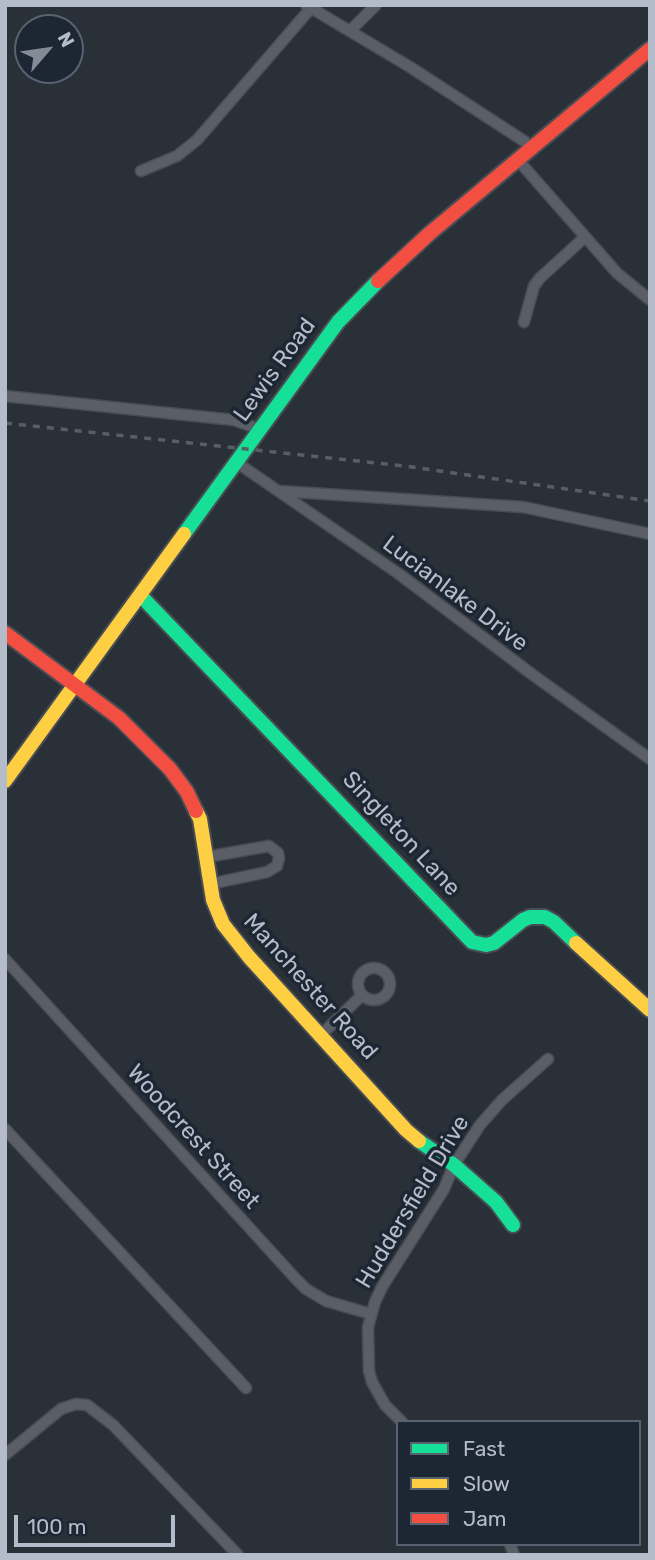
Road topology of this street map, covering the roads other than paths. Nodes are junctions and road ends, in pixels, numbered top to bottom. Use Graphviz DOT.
graph roads {
  1 [pos="376,5"];
  2 [pos="308,7"];
  3 [pos="350,31"];
  4 [pos="650,48"];
  5 [pos="532,148"];
  6 [pos="518,160"];
  7 [pos="141,171"];
  8 [pos="585,237"];
  9 [pos="650,300"];
  10 [pos="524,322"];
  11 [pos="5,396"];
  12 [pos="259,429"];
  13 [pos="236,462"];
  14 [pos="279,491"];
  15 [pos="650,534"];
  16 [pos="141,596"];
  17 [pos="5,633"];
  18 [pos="76,684"];
  19 [pos="650,759"];
  20 [pos="5,781"];
  21 [pos="206,857"];
  22 [pos="210,884"];
  23 [pos="5,959"];
  24 [pos="362,995"];
  25 [pos="650,1010"];
  26 [pos="321,1035"];
  27 [pos="548,1059"];
  28 [pos="5,1129"];
  29 [pos="454,1165"];
  30 [pos="513,1225"];
  31 [pos="371,1314"];
  32 [pos="246,1388"];
  33 [pos="400,1420"];
  34 [pos="5,1455"];
  35 [pos="238,1555"];
  1 -- 3 [label="street"];
  2 -- 3 [label="street"];
  2 -- 7 [label="street"];
  3 -- 5 [label="street"];
  4 -- 5 [label="street, Lewis Road"];
  5 -- 6 [label="street, Lewis Road"];
  6 -- 8 [label="street"];
  6 -- 12 [label="street, Lewis Road"];
  8 -- 9 [label="street"];
  8 -- 10 [label="street"];
  11 -- 12 [label="street"];
  12 -- 13 [label="street, Lewis Road"];
  13 -- 14 [label="street, Lucianlake Drive"];
  13 -- 16 [label="street, Lewis Road"];
  14 -- 15 [label="street"];
  14 -- 19 [label="street, Lucianlake Drive"];
  16 -- 18 [label="street, Lewis Road"];
  16 -- 25 [label="street, Singleton Lane"];
  17 -- 18 [label="street, Manchester Road"];
  18 -- 20 [label="street, Lewis Road"];
  18 -- 21 [label="street, Manchester Road"];
  21 -- 22 [label="street, Manchester Road"];
  21 -- 22 [label="street"];
  22 -- 26 [label="street, Manchester Road"];
  23 -- 31 [label="street, Woodcrest Street"];
  24 -- 26 [label="street"];
  26 -- 29 [label="street, Manchester Road"];
  27 -- 29 [label="street, Huddersfield Drive"];
  28 -- 32 [label="street"];
  29 -- 30 [label="street, Manchester Road"];
  29 -- 31 [label="street, Huddersfield Drive"];
  31 -- 33 [label="street, Huddersfield Drive"];
  34 -- 35 [label="street"];
}
